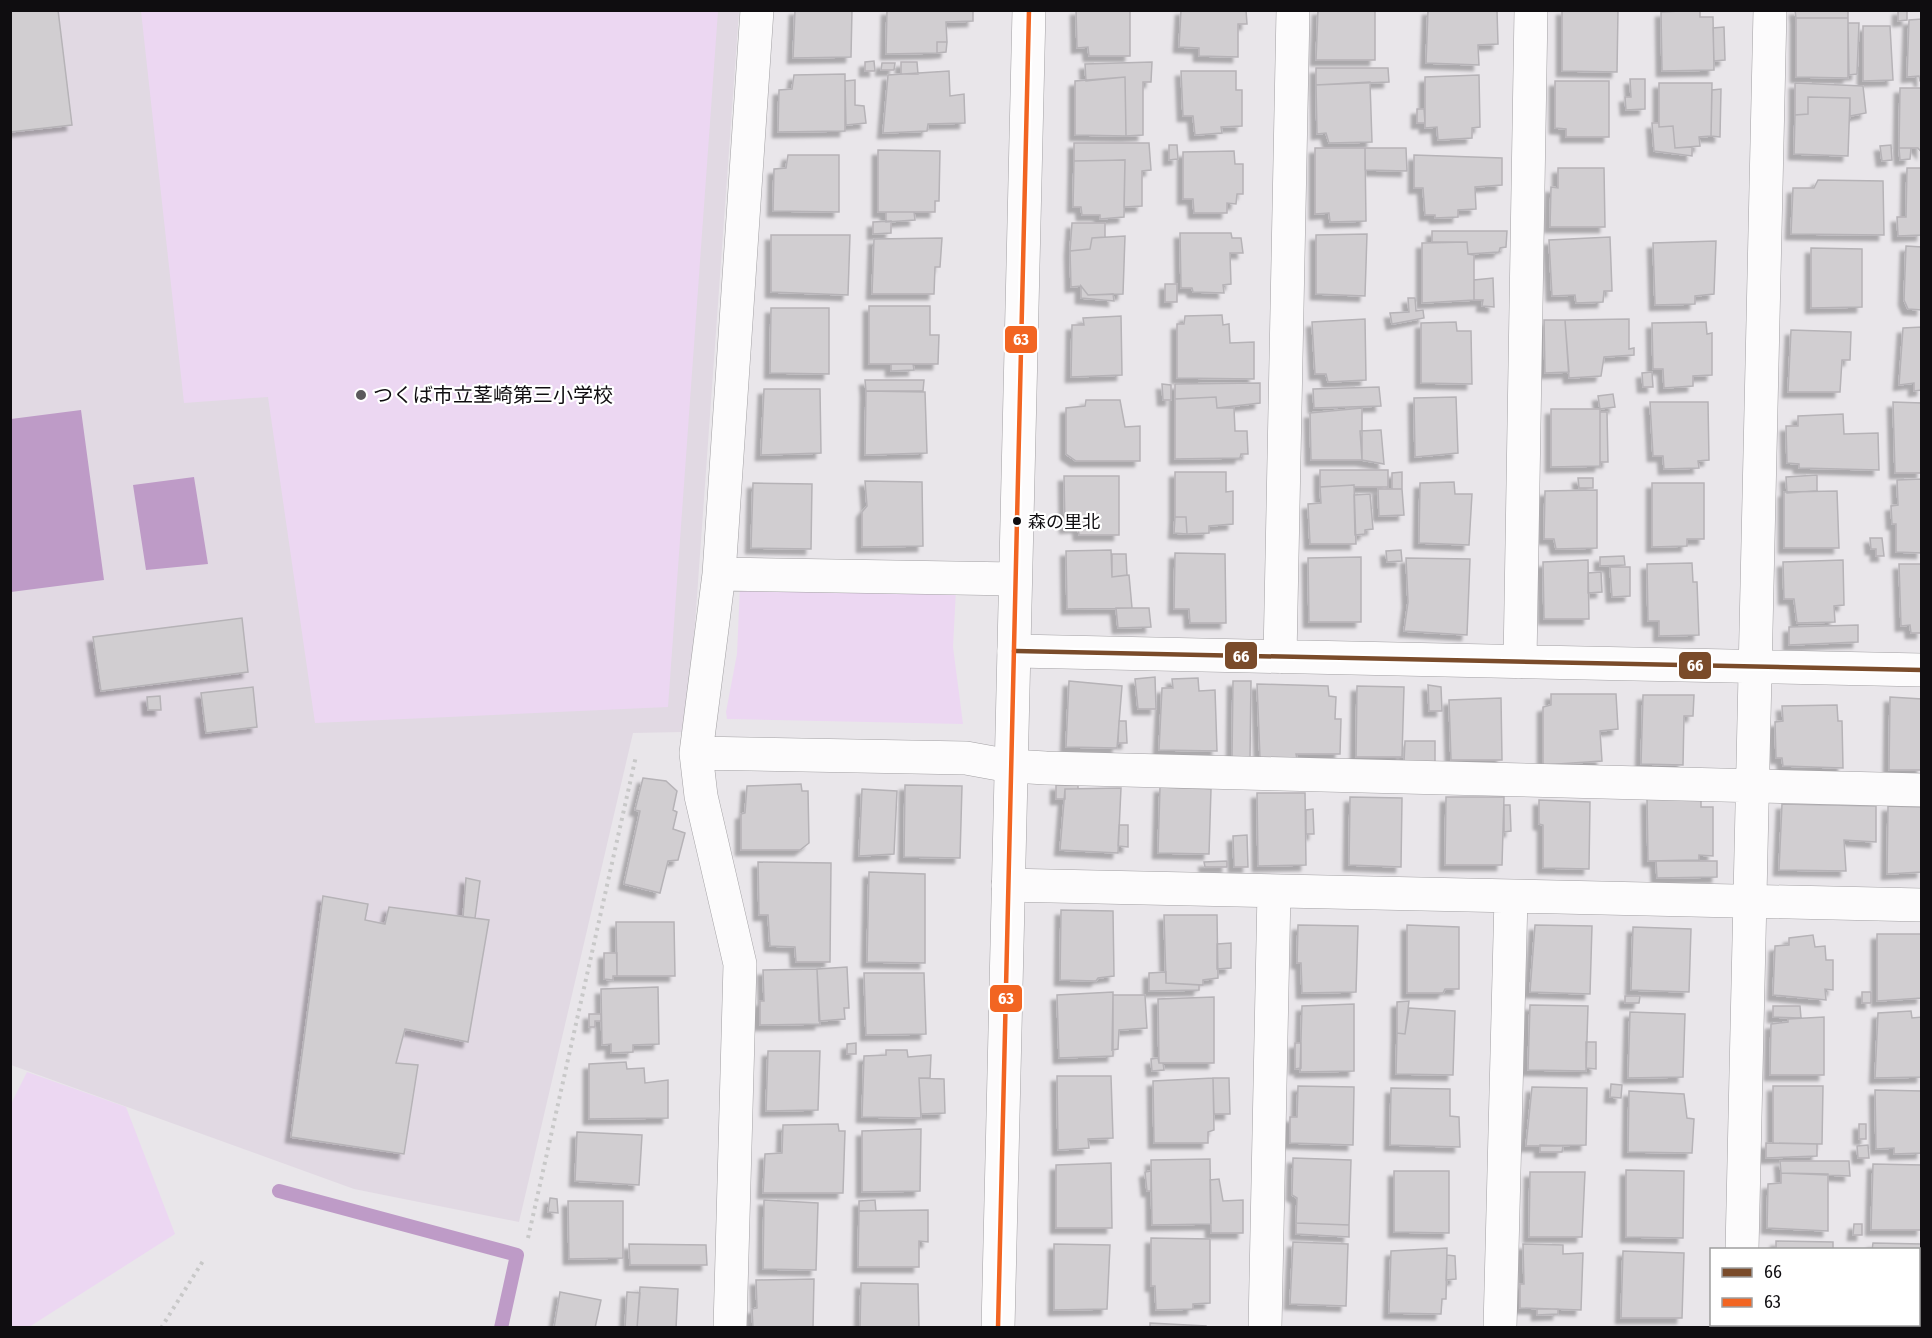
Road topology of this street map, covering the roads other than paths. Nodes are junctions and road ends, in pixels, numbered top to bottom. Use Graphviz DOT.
graph roads {
  1 [pos="757,10"];
  2 [pos="1029,10"];
  3 [pos="1293,10"];
  4 [pos="1531,10"];
  5 [pos="1770,10"];
  6 [pos="719,574"];
  7 [pos="1015,579"];
  8 [pos="1014,651"];
  9 [pos="1280,657"];
  10 [pos="1520,662"];
  11 [pos="1754,667"];
  12 [pos="1922,670"];
  13 [pos="696,753"];
  14 [pos="1010,766"];
  15 [pos="1751,786"];
  16 [pos="1922,789"];
  17 [pos="1008,885"];
  18 [pos="1274,891"];
  19 [pos="1511,897"];
  20 [pos="1748,902"];
  21 [pos="1922,905"];
  22 [pos="1742,1248"];
  23 [pos="730,1328"];
  24 [pos="998,1328"];
  25 [pos="1264,1328"];
  26 [pos="1500,1328"];
  1 -- 6 [label="street"];
  2 -- 7 [label="street"];
  3 -- 9 [label="street"];
  4 -- 10 [label="street"];
  5 -- 11 [label="street"];
  6 -- 7 [label="street"];
  6 -- 13 [label="street"];
  7 -- 8 [label="street"];
  8 -- 9 [label="street"];
  8 -- 14 [label="street"];
  9 -- 10 [label="street"];
  10 -- 11 [label="street"];
  11 -- 12 [label="street"];
  11 -- 15 [label="street"];
  13 -- 14 [label="street"];
  13 -- 23 [label="street"];
  14 -- 15 [label="street"];
  14 -- 17 [label="street"];
  15 -- 16 [label="street"];
  15 -- 20 [label="street"];
  17 -- 18 [label="street"];
  17 -- 24 [label="street"];
  18 -- 19 [label="street"];
  18 -- 25 [label="street"];
  19 -- 20 [label="street"];
  19 -- 26 [label="street"];
  20 -- 21 [label="street"];
  20 -- 22 [label="street"];
}
